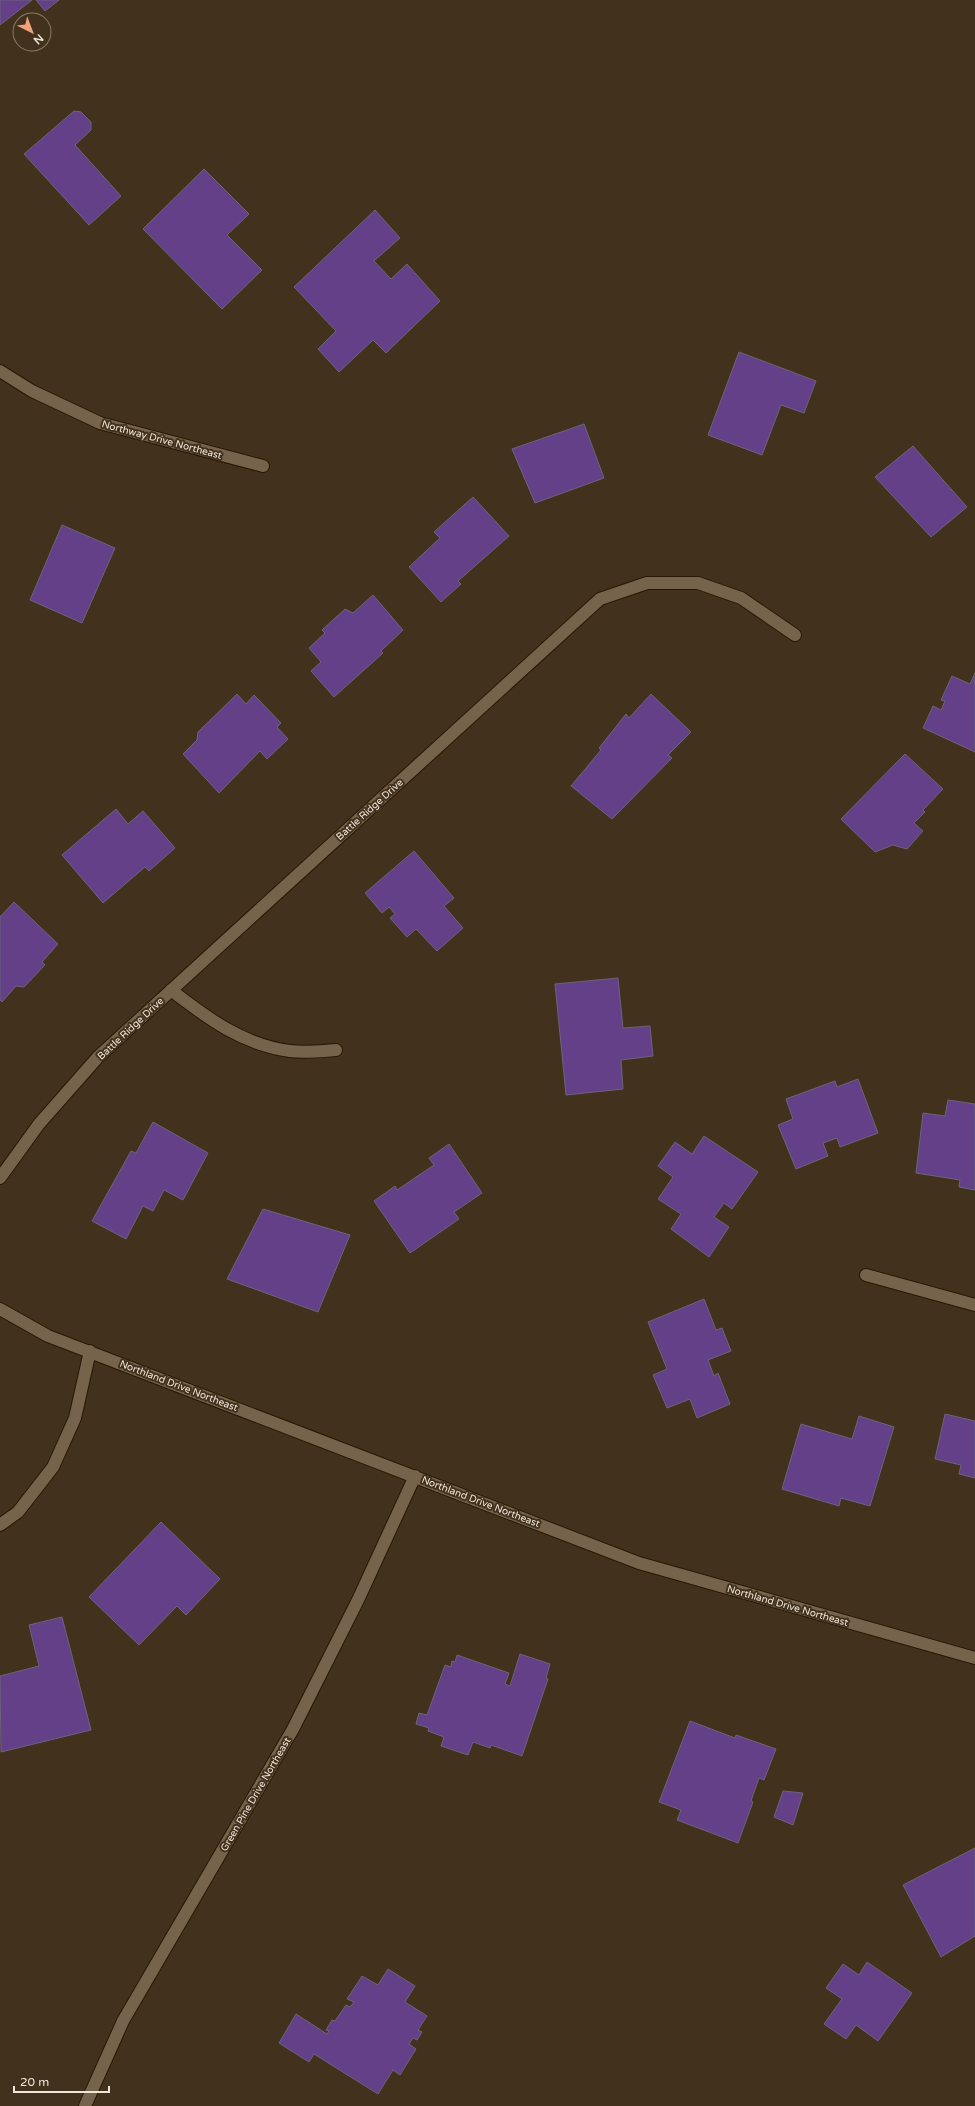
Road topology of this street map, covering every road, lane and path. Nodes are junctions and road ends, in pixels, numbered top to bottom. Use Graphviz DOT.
graph roads {
  1 [pos="0,371"];
  2 [pos="262,466"];
  3 [pos="795,635"];
  4 [pos="171,990"];
  5 [pos="336,1050"];
  6 [pos="0,1178"];
  7 [pos="866,1275"];
  8 [pos="975,1305"];
  9 [pos="0,1309"];
  10 [pos="90,1351"];
  11 [pos="415,1476"];
  12 [pos="0,1525"];
  13 [pos="975,1658"];
  14 [pos="85,2106"];
  1 -- 2 [label="street, Northway Drive Northeast"];
  3 -- 4 [label="street, Battle Ridge Drive"];
  4 -- 5 [label="street"];
  4 -- 6 [label="street, Battle Ridge Drive"];
  7 -- 8 [label="street"];
  9 -- 10 [label="street, Northland Drive Northeast"];
  10 -- 11 [label="street, Northland Drive Northeast"];
  10 -- 12 [label="street"];
  11 -- 13 [label="street, Northland Drive Northeast"];
  11 -- 14 [label="street, Green Pine Drive Northeast"];
}
